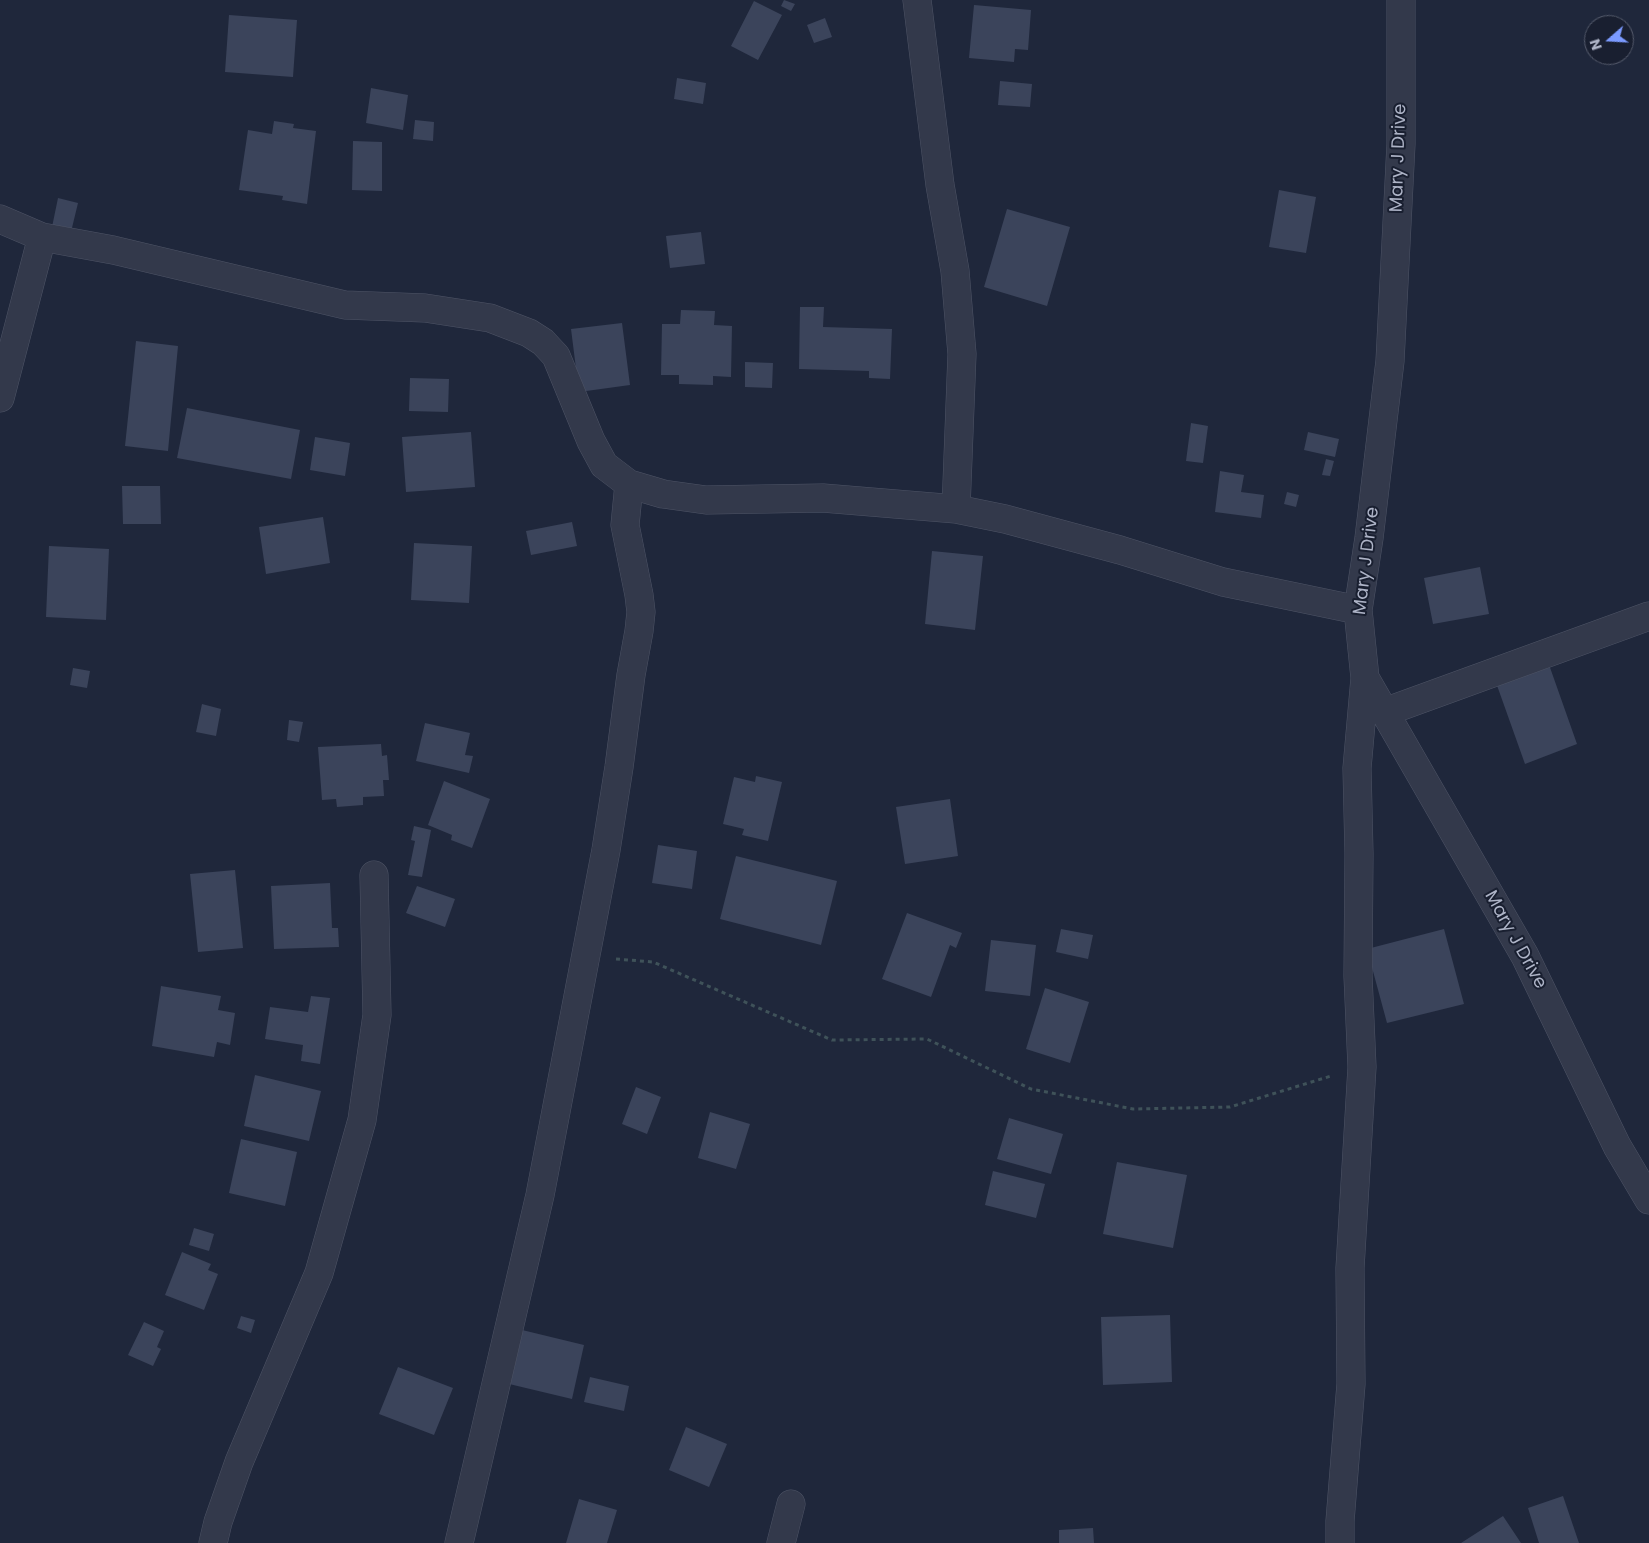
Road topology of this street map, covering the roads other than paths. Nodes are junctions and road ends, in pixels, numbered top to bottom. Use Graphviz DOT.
graph roads {
  1 [pos="917,0"];
  2 [pos="1401,0"];
  3 [pos="0,219"];
  4 [pos="42,237"];
  5 [pos="0,398"];
  6 [pos="629,484"];
  7 [pos="956,509"];
  8 [pos="1358,610"];
  9 [pos="1649,616"];
  10 [pos="1365,678"];
  11 [pos="1384,712"];
  12 [pos="374,875"];
  13 [pos="1649,1200"];
  14 [pos="791,1504"];
  15 [pos="213,1543"];
  16 [pos="460,1543"];
  17 [pos="781,1543"];
  18 [pos="1340,1543"];
  1 -- 7 [label="street"];
  2 -- 8 [label="street, Mary J Drive"];
  3 -- 4 [label="street"];
  4 -- 5 [label="street"];
  4 -- 6 [label="street"];
  6 -- 7 [label="street"];
  6 -- 16 [label="street"];
  7 -- 8 [label="street"];
  8 -- 10 [label="street, Mary J Drive"];
  9 -- 11 [label="street"];
  10 -- 11 [label="street, Mary J Drive"];
  10 -- 18 [label="street"];
  11 -- 13 [label="street, Mary J Drive"];
  12 -- 15 [label="street"];
  14 -- 17 [label="street"];
}
